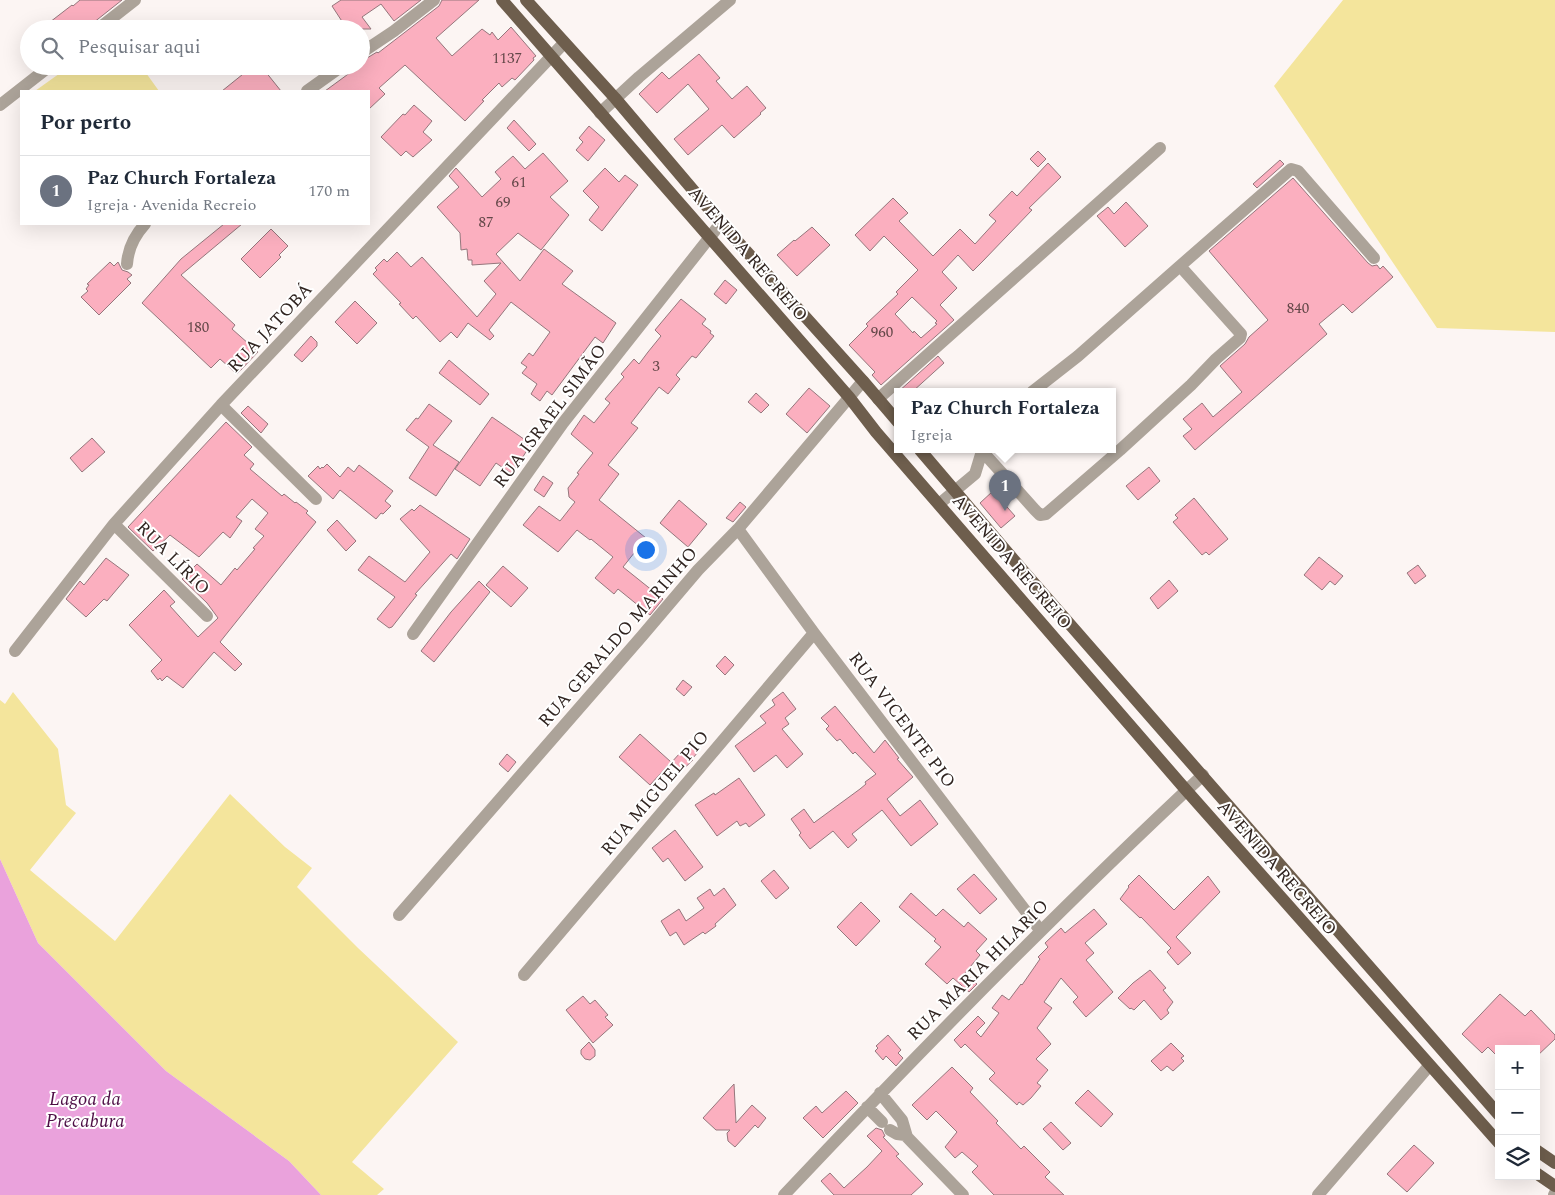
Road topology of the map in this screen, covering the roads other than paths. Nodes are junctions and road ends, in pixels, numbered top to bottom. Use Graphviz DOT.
graph roads {
  1 [pos="135,0"];
  2 [pos="434,0"];
  3 [pos="502,0"];
  4 [pos="526,0"];
  5 [pos="730,0"];
  6 [pos="109,20"];
  7 [pos="564,43"];
  8 [pos="370,47"];
  9 [pos="550,57"];
  10 [pos="39,75"];
  11 [pos="329,75"];
  12 [pos="20,90"];
  13 [pos="20,90"];
  14 [pos="308,90"];
  15 [pos="615,98"];
  16 [pos="0,106"];
  17 [pos="600,113"];
  18 [pos="1160,148"];
  19 [pos="721,223"];
  20 [pos="144,225"];
  21 [pos="710,236"];
  22 [pos="1374,258"];
  23 [pos="127,264"];
  24 [pos="1180,266"];
  25 [pos="863,381"];
  26 [pos="1037,388"];
  27 [pos="849,397"];
  28 [pos="878,399"];
  29 [pos="221,405"];
  30 [pos="894,417"];
  31 [pos="894,450"];
  32 [pos="1116,452"];
  33 [pos="896,453"];
  34 [pos="923,453"];
  35 [pos="981,453"];
  36 [pos="985,453"];
  37 [pos="1115,453"];
  38 [pos="955,491"];
  39 [pos="316,499"];
  40 [pos="939,504"];
  41 [pos="114,524"];
  42 [pos="738,529"];
  43 [pos="1025,573"];
  44 [pos="1010,586"];
  45 [pos="207,616"];
  46 [pos="814,633"];
  47 [pos="413,634"];
  48 [pos="15,651"];
  49 [pos="1202,775"];
  50 [pos="1186,790"];
  51 [pos="398,915"];
  52 [pos="1040,930"];
  53 [pos="524,975"];
  54 [pos="1429,1066"];
  55 [pos="1458,1069"];
  56 [pos="1443,1082"];
  57 [pos="880,1093"];
  58 [pos="867,1107"];
  59 [pos="1495,1111"];
  60 [pos="905,1135"];
  61 [pos="1495,1139"];
  62 [pos="1540,1153"];
  63 [pos="1555,1163"];
  64 [pos="1540,1176"];
  65 [pos="1555,1186"];
  66 [pos="955,1192"];
  67 [pos="784,1195"];
  68 [pos="1318,1195"];
  1 -- 6 [label="street"];
  2 -- 8 [label="street"];
  3 -- 9 [label="main road, AVENIDA RECREIO"];
  4 -- 7 [label="main road, AVENIDA RECREIO"];
  5 -- 15 [label="street"];
  7 -- 9 [label="street, RUA JATOBÁ"];
  7 -- 15 [label="main road, AVENIDA RECREIO"];
  9 -- 17 [label="main road, AVENIDA RECREIO"];
  9 -- 29 [label="street, RUA JATOBÁ"];
  10 -- 13 [label="street"];
  11 -- 14 [label="street"];
  12 -- 16 [label="street"];
  15 -- 17 [label="street"];
  15 -- 19 [label="main road, AVENIDA RECREIO"];
  17 -- 21 [label="main road, AVENIDA RECREIO"];
  18 -- 28 [label="street"];
  19 -- 21 [label="street, RUA ISRAEL SIMÃO"];
  19 -- 25 [label="main road, AVENIDA RECREIO"];
  20 -- 23 [label="street"];
  21 -- 27 [label="main road, AVENIDA RECREIO"];
  21 -- 47 [label="street, RUA ISRAEL SIMÃO"];
  22 -- 24 [label="street"];
  24 -- 26 [label="street"];
  24 -- 32 [label="street"];
  25 -- 27 [label="street, RUA GERALDO MARINHO"];
  25 -- 28 [label="main road, AVENIDA RECREIO"];
  27 -- 31 [label="main road, AVENIDA RECREIO"];
  27 -- 42 [label="street, RUA GERALDO MARINHO"];
  28 -- 30 [label="main road, AVENIDA RECREIO"];
  29 -- 39 [label="street"];
  29 -- 41 [label="street, RUA JATOBÁ"];
  33 -- 40 [label="main road, AVENIDA RECREIO"];
  34 -- 38 [label="main road, AVENIDA RECREIO"];
  35 -- 38 [label="street"];
  36 -- 37 [label="street"];
  38 -- 40 [label="street"];
  38 -- 43 [label="main road, AVENIDA RECREIO"];
  40 -- 44 [label="main road, AVENIDA RECREIO"];
  41 -- 45 [label="street, RUA LÍRIO"];
  41 -- 48 [label="street, RUA JATOBÁ"];
  42 -- 46 [label="street, RUA VICENTE PIO"];
  42 -- 51 [label="street, RUA GERALDO MARINHO"];
  43 -- 44 [label="main road"];
  43 -- 49 [label="main road, AVENIDA RECREIO"];
  44 -- 50 [label="main road, AVENIDA RECREIO"];
  46 -- 52 [label="street, RUA VICENTE PIO"];
  46 -- 53 [label="street, RUA MIGUEL PIO"];
  49 -- 50 [label="street, RUA MARIA HILARIO"];
  49 -- 55 [label="main road, AVENIDA RECREIO"];
  50 -- 52 [label="street, RUA MARIA HILARIO"];
  50 -- 54 [label="main road, AVENIDA RECREIO"];
  52 -- 57 [label="street, RUA MARIA HILARIO"];
  54 -- 56 [label="main road, AVENIDA RECREIO"];
  54 -- 68 [label="street"];
  55 -- 56 [label="main road"];
  55 -- 59 [label="main road, AVENIDA RECREIO"];
  56 -- 61 [label="main road, AVENIDA RECREIO"];
  57 -- 58 [label="street, RUA MARIA HILARIO"];
  57 -- 60 [label="street"];
  58 -- 60 [label="street"];
  58 -- 67 [label="street, RUA MARIA HILARIO"];
  60 -- 66 [label="street"];
  62 -- 63 [label="main road"];
  64 -- 65 [label="main road"];
}
